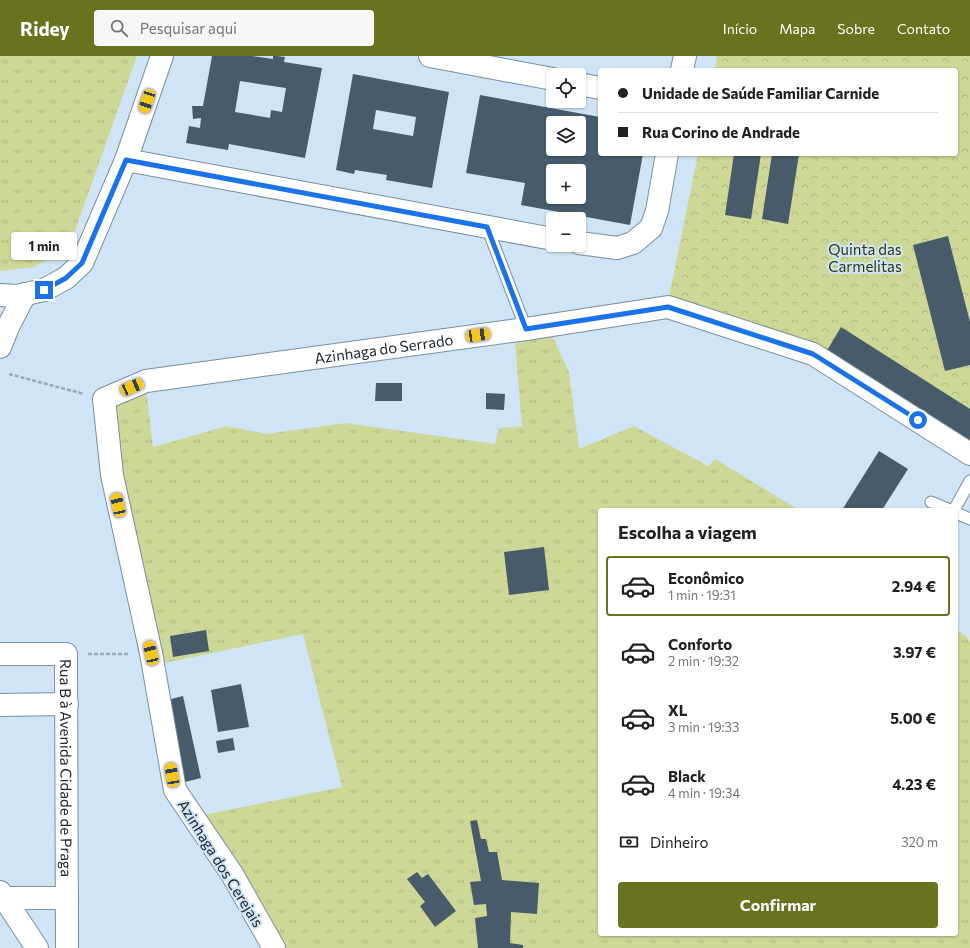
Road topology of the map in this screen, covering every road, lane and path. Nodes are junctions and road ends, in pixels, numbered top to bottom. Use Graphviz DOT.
graph roads {
  1 [pos="162,56"];
  2 [pos="430,56"];
  3 [pos="685,56"];
  4 [pos="682,68"];
  5 [pos="546,78"];
  6 [pos="586,85"];
  7 [pos="598,88"];
  8 [pos="667,156"];
  9 [pos="126,160"];
  10 [pos="487,227"];
  11 [pos="546,238"];
  12 [pos="586,244"];
  13 [pos="26,294"];
  14 [pos="0,295"];
  15 [pos="526,329"];
  16 [pos="0,347"];
  17 [pos="9,374"];
  18 [pos="104,400"];
  19 [pos="970,454"];
  20 [pos="970,481"];
  21 [pos="931,502"];
  22 [pos="945,508"];
  23 [pos="955,508"];
  24 [pos="958,514"];
  25 [pos="970,519"];
  26 [pos="151,653"];
  27 [pos="0,654"];
  28 [pos="66,654"];
  29 [pos="66,704"];
  30 [pos="0,705"];
  31 [pos="2,895"];
  32 [pos="66,898"];
  33 [pos="37,948"];
  34 [pos="66,948"];
  35 [pos="274,948"];
  1 -- 9 [label="street"];
  2 -- 5 [label="street"];
  3 -- 4 [label="street"];
  6 -- 7 [label="street"];
  8 -- 12 [label="street"];
  9 -- 10 [label="street"];
  9 -- 13 [label="street"];
  10 -- 11 [label="street"];
  10 -- 15 [label="lane"];
  13 -- 14 [label="street"];
  13 -- 16 [label="street"];
  15 -- 18 [label="street, Azinhaga do Serrado"];
  15 -- 19 [label="street, Azinhaga do Serrado"];
  17 -- 18 [label="path"];
  18 -- 26 [label="street, Azinhaga dos Cerejais"];
  20 -- 23 [label="lane"];
  21 -- 22 [label="lane"];
  24 -- 25 [label="lane"];
  26 -- 28 [label="path"];
  26 -- 35 [label="street, Azinhaga dos Cerejais"];
  27 -- 28 [label="street, Rua B à Avenida Cidade de Praga"];
  28 -- 29 [label="street, Rua B à Avenida Cidade de Praga"];
  29 -- 30 [label="street"];
  29 -- 32 [label="street, Rua B à Avenida Cidade de Praga"];
  31 -- 32 [label="street"];
  31 -- 33 [label="street"];
  32 -- 34 [label="street, Rua B à Avenida Cidade de Praga"];
}
